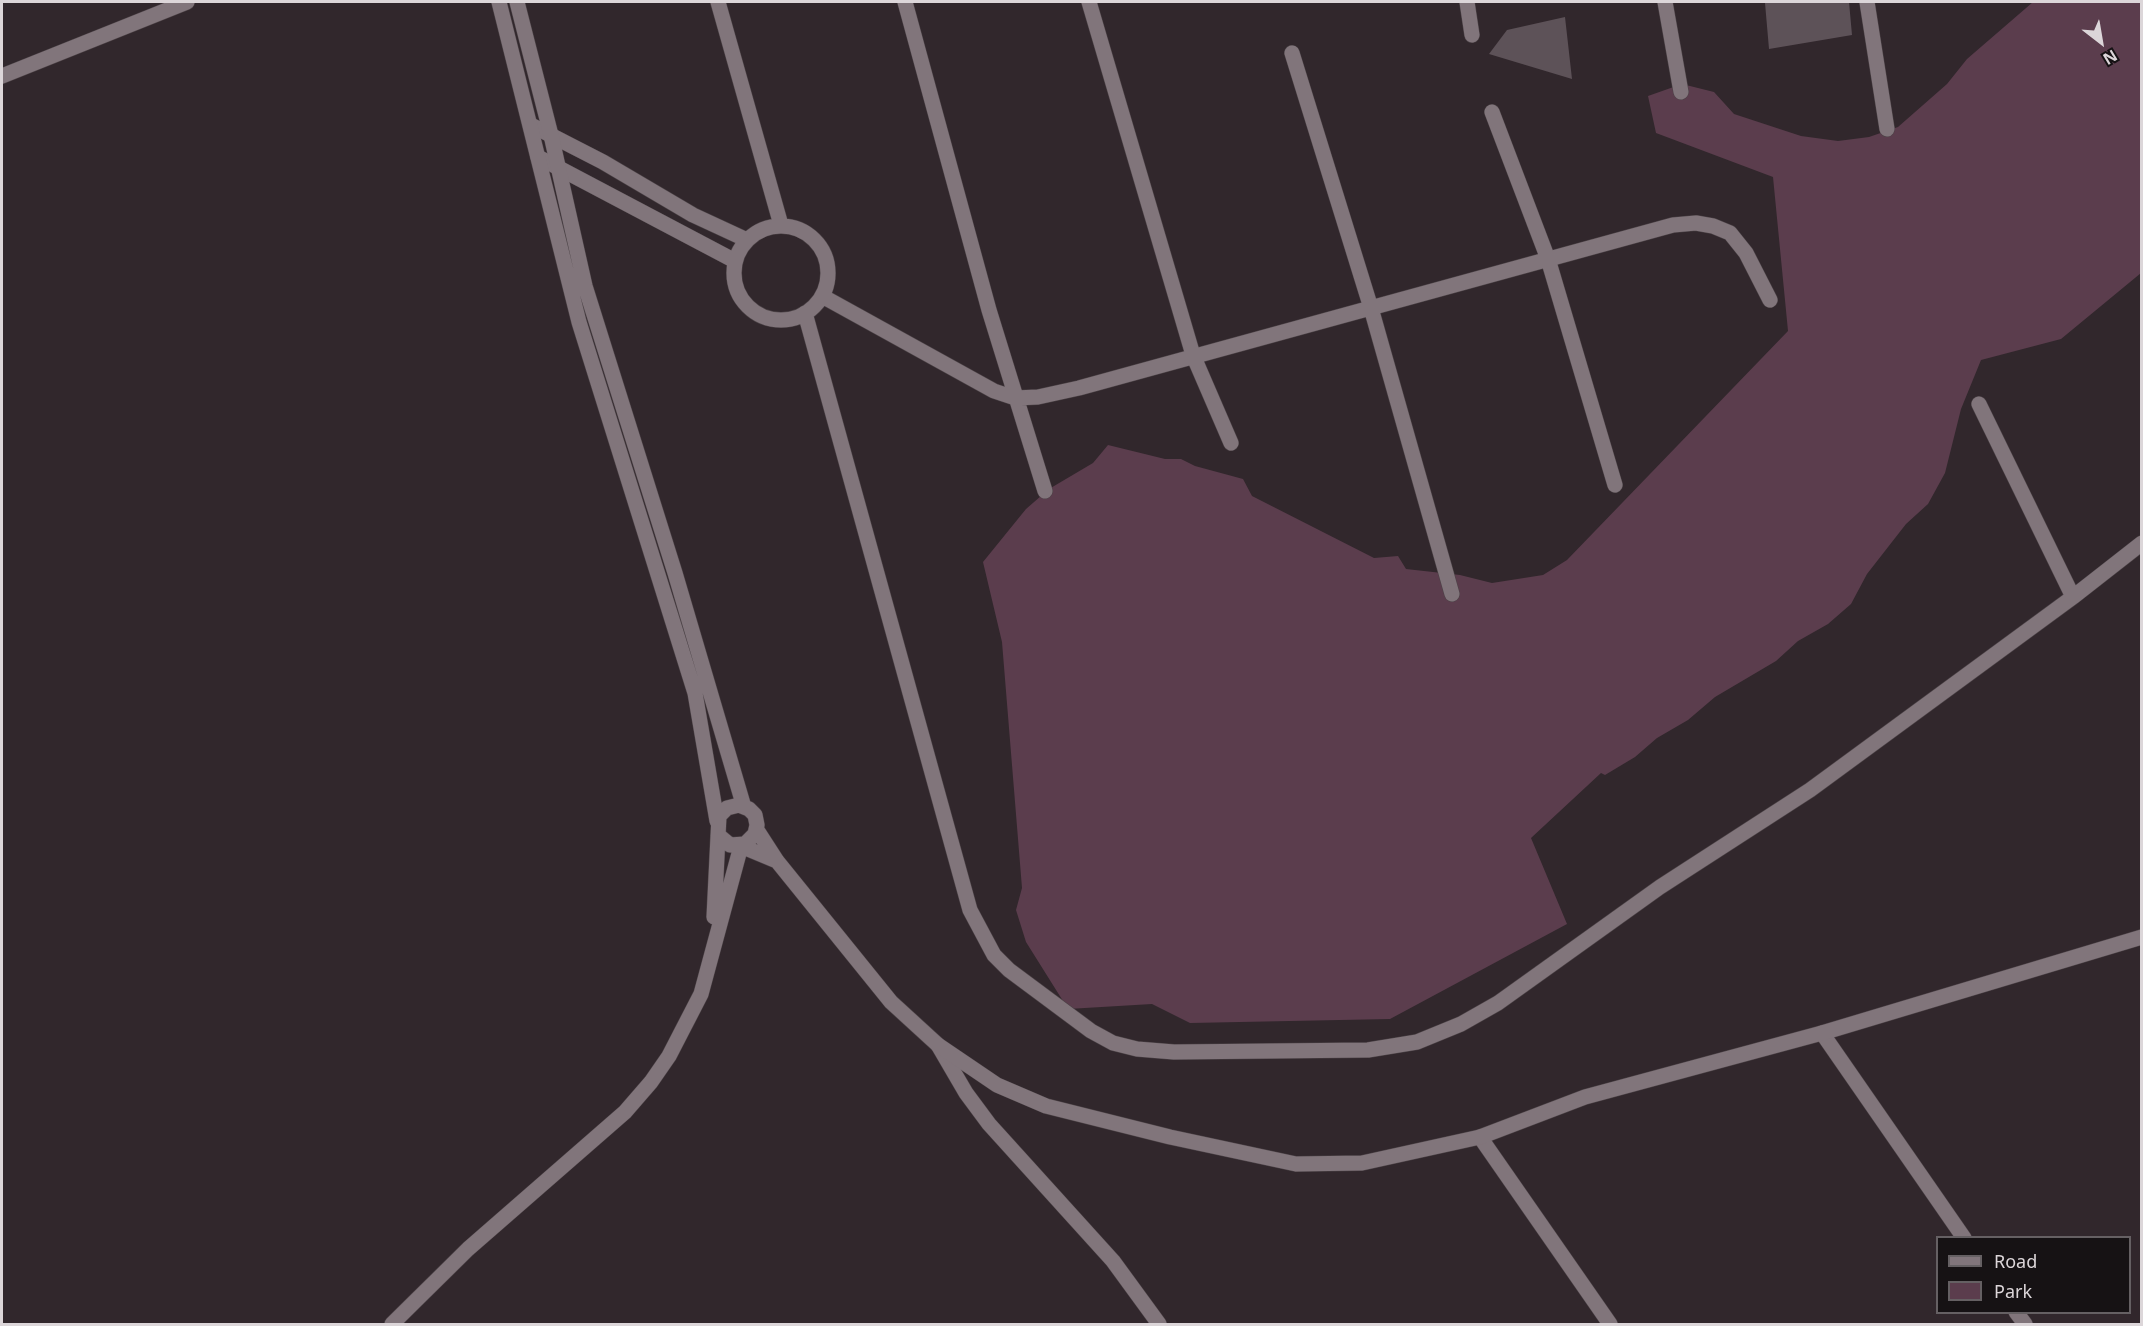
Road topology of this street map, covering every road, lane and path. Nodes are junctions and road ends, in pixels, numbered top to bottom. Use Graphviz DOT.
graph roads {
  1 [pos="187,2"];
  2 [pos="499,2"];
  3 [pos="517,2"];
  4 [pos="718,2"];
  5 [pos="905,2"];
  6 [pos="1089,2"];
  7 [pos="1467,2"];
  8 [pos="1665,2"];
  9 [pos="1867,2"];
  10 [pos="1472,35"];
  11 [pos="1292,53"];
  12 [pos="2,76"];
  13 [pos="1681,92"];
  14 [pos="1492,112"];
  15 [pos="531,125"];
  16 [pos="1887,129"];
  17 [pos="551,135"];
  18 [pos="538,157"];
  19 [pos="559,169"];
  20 [pos="693,215"];
  21 [pos="781,225"];
  22 [pos="682,234"];
  23 [pos="747,240"];
  24 [pos="1548,259"];
  25 [pos="735,261"];
  26 [pos="822,296"];
  27 [pos="1770,300"];
  28 [pos="1371,308"];
  29 [pos="805,313"];
  30 [pos="1193,355"];
  31 [pos="1016,398"];
  32 [pos="1979,404"];
  33 [pos="1231,442"];
  34 [pos="1615,484"];
  35 [pos="1045,491"];
  36 [pos="2142,543"];
  37 [pos="1452,594"];
  38 [pos="2073,597"];
  39 [pos="744,807"];
  40 [pos="717,828"];
  41 [pos="757,830"];
  42 [pos="741,846"];
  43 [pos="777,861"];
  44 [pos="2142,937"];
  45 [pos="713,944"];
  46 [pos="1822,1033"];
  47 [pos="938,1046"];
  48 [pos="1480,1137"];
  49 [pos="1963,1236"];
  50 [pos="392,1324"];
  51 [pos="1159,1324"];
  52 [pos="1610,1324"];
  1 -- 12 [label="street"];
  2 -- 15 [label="street"];
  3 -- 17 [label="street"];
  4 -- 21 [label="street"];
  5 -- 31 [label="street"];
  6 -- 30 [label="street"];
  7 -- 10 [label="street"];
  8 -- 13 [label="street"];
  9 -- 16 [label="street"];
  11 -- 28 [label="street"];
  14 -- 24 [label="street"];
  15 -- 17 [label="street"];
  15 -- 18 [label="street"];
  17 -- 19 [label="street"];
  17 -- 20 [label="street"];
  18 -- 19 [label="street"];
  18 -- 40 [label="street"];
  19 -- 22 [label="street"];
  19 -- 39 [label="street"];
  20 -- 22 [label="street"];
  20 -- 23 [label="street"];
  21 -- 23 [label="street"];
  21 -- 26 [label="street"];
  22 -- 25 [label="street"];
  23 -- 25 [label="street"];
  24 -- 27 [label="street"];
  24 -- 28 [label="street"];
  24 -- 34 [label="street"];
  25 -- 29 [label="street"];
  26 -- 29 [label="street"];
  26 -- 31 [label="street"];
  28 -- 30 [label="street"];
  28 -- 37 [label="street"];
  29 -- 38 [label="street"];
  30 -- 31 [label="street"];
  30 -- 33 [label="street"];
  31 -- 35 [label="street"];
  32 -- 38 [label="street"];
  36 -- 38 [label="street"];
  39 -- 40 [label="street"];
  39 -- 41 [label="street"];
  40 -- 42 [label="street"];
  40 -- 45 [label="street"];
  41 -- 42 [label="street"];
  41 -- 43 [label="street"];
  42 -- 43 [label="street"];
  42 -- 45 [label="street"];
  43 -- 47 [label="street"];
  44 -- 46 [label="street"];
  45 -- 50 [label="street"];
  46 -- 48 [label="street"];
  46 -- 49 [label="street"];
  47 -- 48 [label="street"];
  47 -- 51 [label="street"];
  48 -- 52 [label="street"];
}
